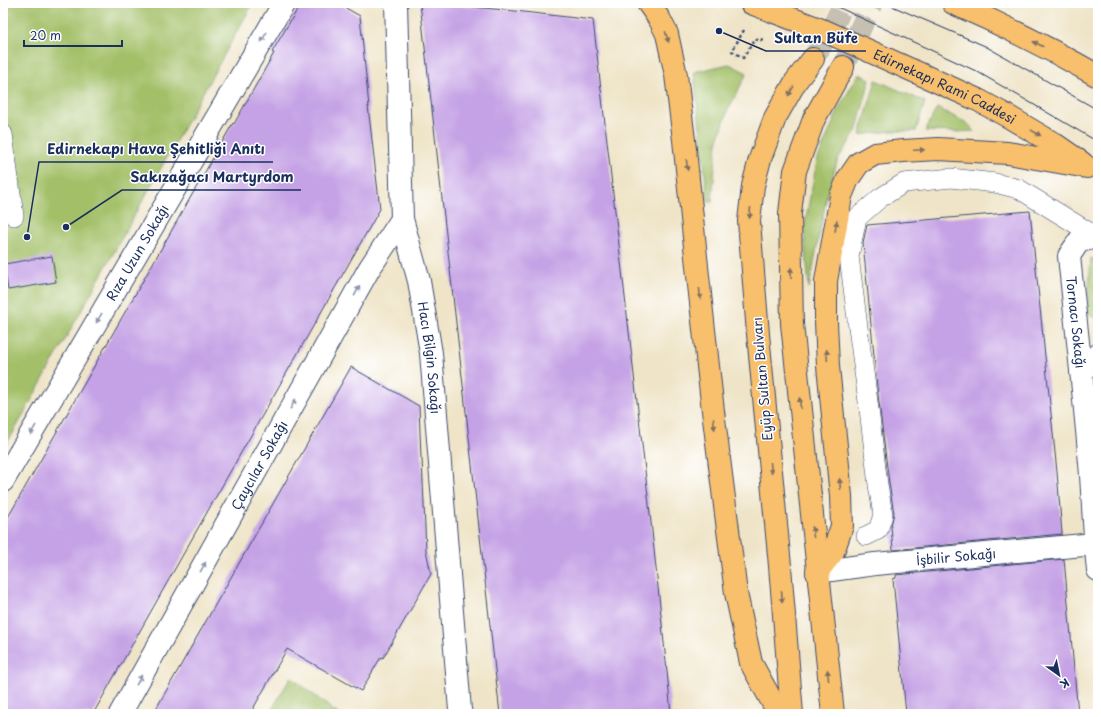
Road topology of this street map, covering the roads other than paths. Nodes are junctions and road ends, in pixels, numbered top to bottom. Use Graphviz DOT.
graph roads {
  1 [pos="284,3"];
  2 [pos="396,3"];
  3 [pos="648,3"];
  4 [pos="751,3"];
  5 [pos="953,3"];
  6 [pos="813,59"];
  7 [pos="1098,60"];
  8 [pos="1073,62"];
  9 [pos="844,67"];
  10 [pos="1098,76"];
  11 [pos="3,134"];
  12 [pos="1092,171"];
  13 [pos="14,216"];
  14 [pos="402,219"];
  15 [pos="1097,237"];
  16 [pos="1098,355"];
  17 [pos="1081,372"];
  18 [pos="3,481"];
  19 [pos="1095,486"];
  20 [pos="866,536"];
  21 [pos="1095,544"];
  22 [pos="1098,570"];
  23 [pos="817,572"];
  24 [pos="120,714"];
  25 [pos="461,714"];
  26 [pos="779,714"];
  27 [pos="792,714"];
  28 [pos="833,714"];
  1 -- 18 [label="street, Rıza Uzun Sokağı, one-way"];
  2 -- 14 [label="street, Hacı Bilgin Sokağı"];
  3 -- 26 [label="main road, one-way"];
  4 -- 12 [label="main road, Edirnekapı Rami Caddesi, one-way"];
  8 -- 5 [label="main road, one-way"];
  6 -- 27 [label="main road, Eyüp Sultan Bulvarı, one-way"];
  7 -- 8 [label="main road"];
  8 -- 10 [label="main road"];
  23 -- 9 [label="main road, one-way"];
  11 -- 13 [label="lane"];
  23 -- 12 [label="main road, one-way"];
  24 -- 14 [label="street, Çaycılar Sokağı, one-way"];
  14 -- 25 [label="street, Hacı Bilgin Sokağı"];
  15 -- 17 [label="street, Tornacı Sokağı"];
  15 -- 20 [label="lane"];
  16 -- 17 [label="street"];
  17 -- 19 [label="street, Tornacı Sokağı"];
  19 -- 21 [label="street, Tornacı Sokağı"];
  21 -- 22 [label="street, Tornacı Sokağı"];
  21 -- 23 [label="street, İşbilir Sokağı"];
  28 -- 23 [label="main road, one-way"];
}
